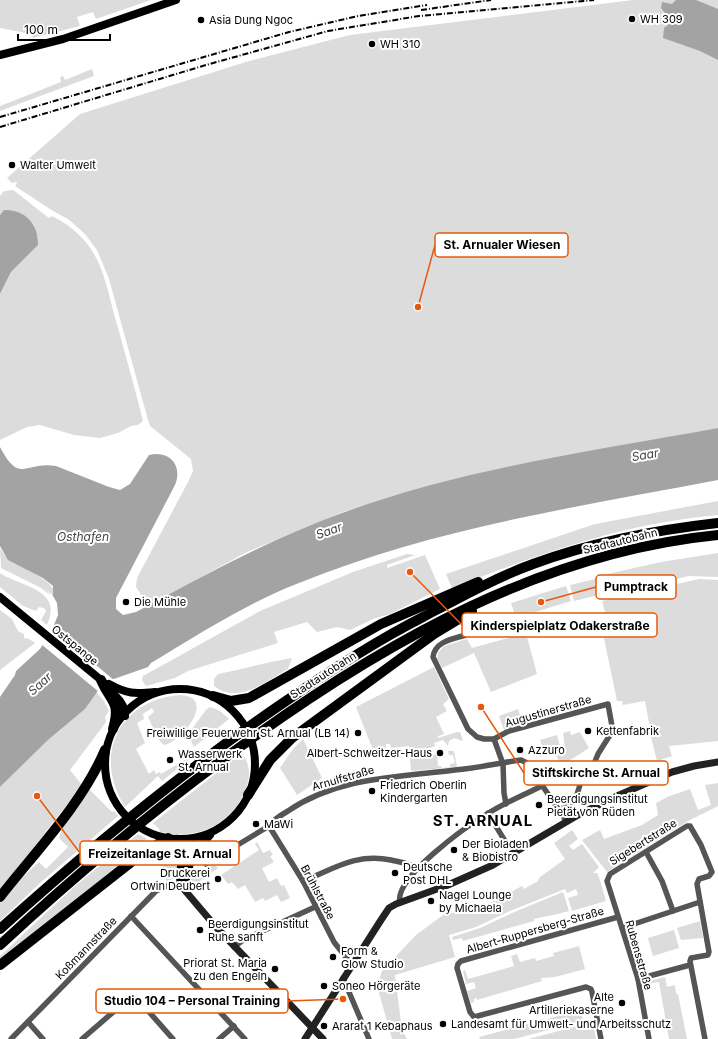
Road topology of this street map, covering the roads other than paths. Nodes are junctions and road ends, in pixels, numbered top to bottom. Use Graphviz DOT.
graph roads {
  1 [pos="176,0"];
  2 [pos="0,55"];
  3 [pos="718,523"];
  4 [pos="718,535"];
  5 [pos="512,572"];
  6 [pos="510,590"];
  7 [pos="0,598"];
  8 [pos="466,635"];
  9 [pos="102,680"];
  10 [pos="163,691"];
  11 [pos="117,696"];
  12 [pos="213,696"];
  13 [pos="125,716"];
  14 [pos="113,729"];
  15 [pos="494,739"];
  16 [pos="106,750"];
  17 [pos="718,762"];
  18 [pos="503,764"];
  19 [pos="542,786"];
  20 [pos="248,795"];
  21 [pos="506,804"];
  22 [pos="560,810"];
  23 [pos="488,813"];
  24 [pos="567,822"];
  25 [pos="269,826"];
  26 [pos="216,830"];
  27 [pos="172,839"];
  28 [pos="508,846"];
  29 [pos="646,852"];
  30 [pos="206,864"];
  31 [pos="417,868"];
  32 [pos="608,877"];
  33 [pos="303,881"];
  34 [pos="182,887"];
  35 [pos="0,898"];
  36 [pos="700,902"];
  37 [pos="400,903"];
  38 [pos="315,907"];
  39 [pos="674,911"];
  40 [pos="131,916"];
  41 [pos="618,917"];
  42 [pos="622,928"];
  43 [pos="0,930"];
  44 [pos="0,945"];
  45 [pos="234,947"];
  46 [pos="0,965"];
  47 [pos="352,965"];
  48 [pos="690,965"];
  49 [pos="344,978"];
  50 [pos="638,979"];
  51 [pos="135,996"];
  52 [pos="126,1001"];
  53 [pos="28,1022"];
  54 [pos="234,1026"];
  55 [pos="312,1028"];
  56 [pos="11,1039"];
  57 [pos="43,1039"];
  58 [pos="82,1039"];
  59 [pos="173,1039"];
  60 [pos="219,1039"];
  61 [pos="246,1039"];
  62 [pos="305,1039"];
  63 [pos="323,1039"];
  64 [pos="369,1039"];
  65 [pos="601,1039"];
  66 [pos="649,1039"];
  67 [pos="705,1039"];
  1 -- 2 [label="main road"];
  3 -- 5 [label="highway, Stadtautobahn"];
  4 -- 6 [label="highway, Stadtautobahn"];
  5 -- 12 [label="highway"];
  5 -- 43 [label="highway, Stadtautobahn"];
  6 -- 20 [label="highway"];
  6 -- 44 [label="highway, Stadtautobahn"];
  7 -- 9 [label="main road, Ostspange"];
  8 -- 15 [label="street"];
  9 -- 11 [label="highway"];
  10 -- 11 [label="main road"];
  10 -- 12 [label="main road"];
  10 -- 13 [label="main road"];
  11 -- 13 [label="main road"];
  11 -- 14 [label="highway"];
  12 -- 20 [label="main road"];
  13 -- 14 [label="main road"];
  14 -- 16 [label="main road"];
  15 -- 18 [label="street"];
  15 -- 22 [label="street, Augustinerstraße"];
  16 -- 27 [label="main road"];
  16 -- 35 [label="highway"];
  17 -- 24 [label="street"];
  18 -- 19 [label="street, Arnulfstraße"];
  18 -- 21 [label="street"];
  18 -- 25 [label="street, Arnulfstraße"];
  19 -- 21 [label="street"];
  19 -- 22 [label="street"];
  20 -- 26 [label="main road"];
  21 -- 23 [label="street"];
  22 -- 24 [label="street"];
  23 -- 28 [label="street"];
  23 -- 31 [label="street"];
  24 -- 37 [label="street"];
  25 -- 30 [label="street, Arnulfstraße"];
  25 -- 33 [label="street, Brühlstraße"];
  26 -- 27 [label="main road"];
  26 -- 34 [label="main road"];
  27 -- 34 [label="main road"];
  27 -- 46 [label="highway"];
  29 -- 32 [label="street, Sigebertstraße"];
  29 -- 36 [label="street, Sigebertstraße"];
  29 -- 39 [label="street"];
  31 -- 33 [label="street"];
  31 -- 37 [label="street"];
  32 -- 41 [label="street, Rubensstraße"];
  33 -- 38 [label="street, Brühlstraße"];
  34 -- 40 [label="street, Koßmannstraße"];
  34 -- 45 [label="street"];
  36 -- 39 [label="street"];
  36 -- 48 [label="street, Sigebertstraße"];
  37 -- 47 [label="street"];
  38 -- 45 [label="street"];
  38 -- 47 [label="street, Brühlstraße"];
  39 -- 42 [label="street"];
  40 -- 53 [label="street, Koßmannstraße"];
  40 -- 54 [label="street"];
  41 -- 42 [label="street, Rubensstraße"];
  41 -- 65 [label="street, Albert-Ruppersberg-Straße"];
  42 -- 50 [label="street, Rubensstraße"];
  45 -- 55 [label="street"];
  47 -- 49 [label="street"];
  48 -- 50 [label="street"];
  48 -- 67 [label="street"];
  49 -- 55 [label="street"];
  49 -- 64 [label="street"];
  50 -- 66 [label="street, Rubensstraße"];
  51 -- 59 [label="street"];
  52 -- 58 [label="street"];
  53 -- 56 [label="street, Koßmannstraße"];
  53 -- 57 [label="street"];
  54 -- 60 [label="street"];
  54 -- 61 [label="street"];
  55 -- 62 [label="street"];
  55 -- 63 [label="street"];
}
